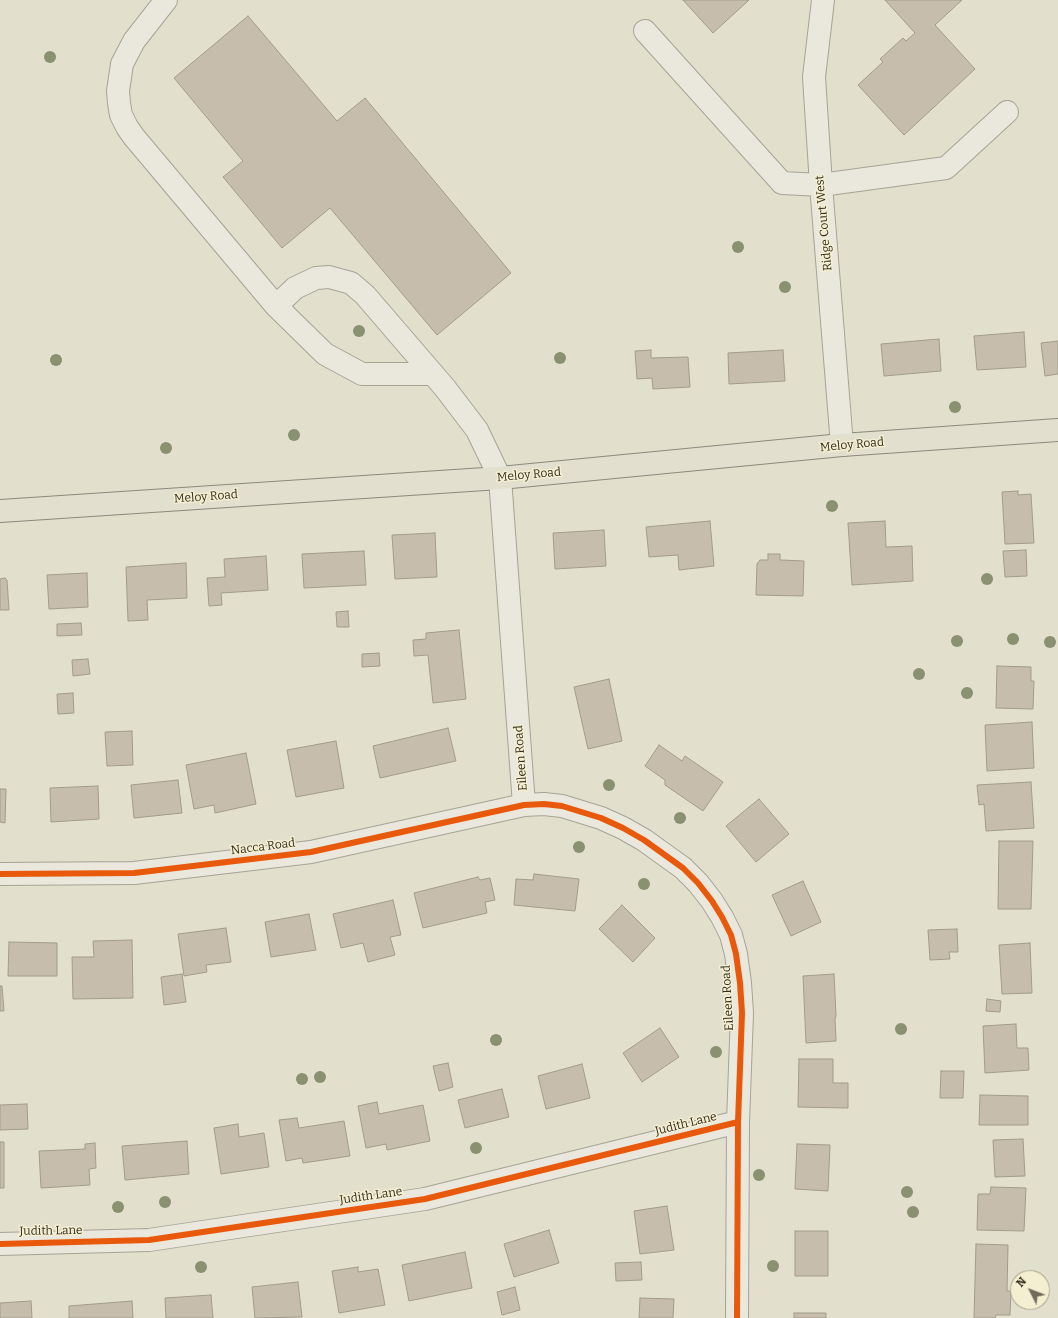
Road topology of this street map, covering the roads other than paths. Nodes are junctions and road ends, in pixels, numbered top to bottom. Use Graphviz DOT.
graph roads {
  1 [pos="166,0"];
  2 [pos="823,0"];
  3 [pos="645,31"];
  4 [pos="1007,112"];
  5 [pos="821,185"];
  6 [pos="276,306"];
  7 [pos="433,374"];
  8 [pos="1058,430"];
  9 [pos="842,445"];
  10 [pos="500,478"];
  11 [pos="0,511"];
  12 [pos="524,805"];
  13 [pos="0,874"];
  14 [pos="738,1122"];
  15 [pos="0,1244"];
  16 [pos="737,1318"];
  1 -- 6 [label="street"];
  2 -- 5 [label="street, Ridge Court West"];
  3 -- 5 [label="street"];
  4 -- 5 [label="street"];
  5 -- 9 [label="street, Ridge Court West"];
  6 -- 7 [label="street"];
  6 -- 7 [label="street"];
  7 -- 10 [label="street"];
  8 -- 9 [label="main road, Meloy Road"];
  9 -- 10 [label="main road, Meloy Road"];
  10 -- 11 [label="main road, Meloy Road"];
  10 -- 12 [label="street, Eileen Road"];
  12 -- 13 [label="street, Nacca Road"];
  12 -- 14 [label="street, Eileen Road"];
  14 -- 15 [label="street, Judith Lane"];
  14 -- 16 [label="street, Eileen Road"];
}
